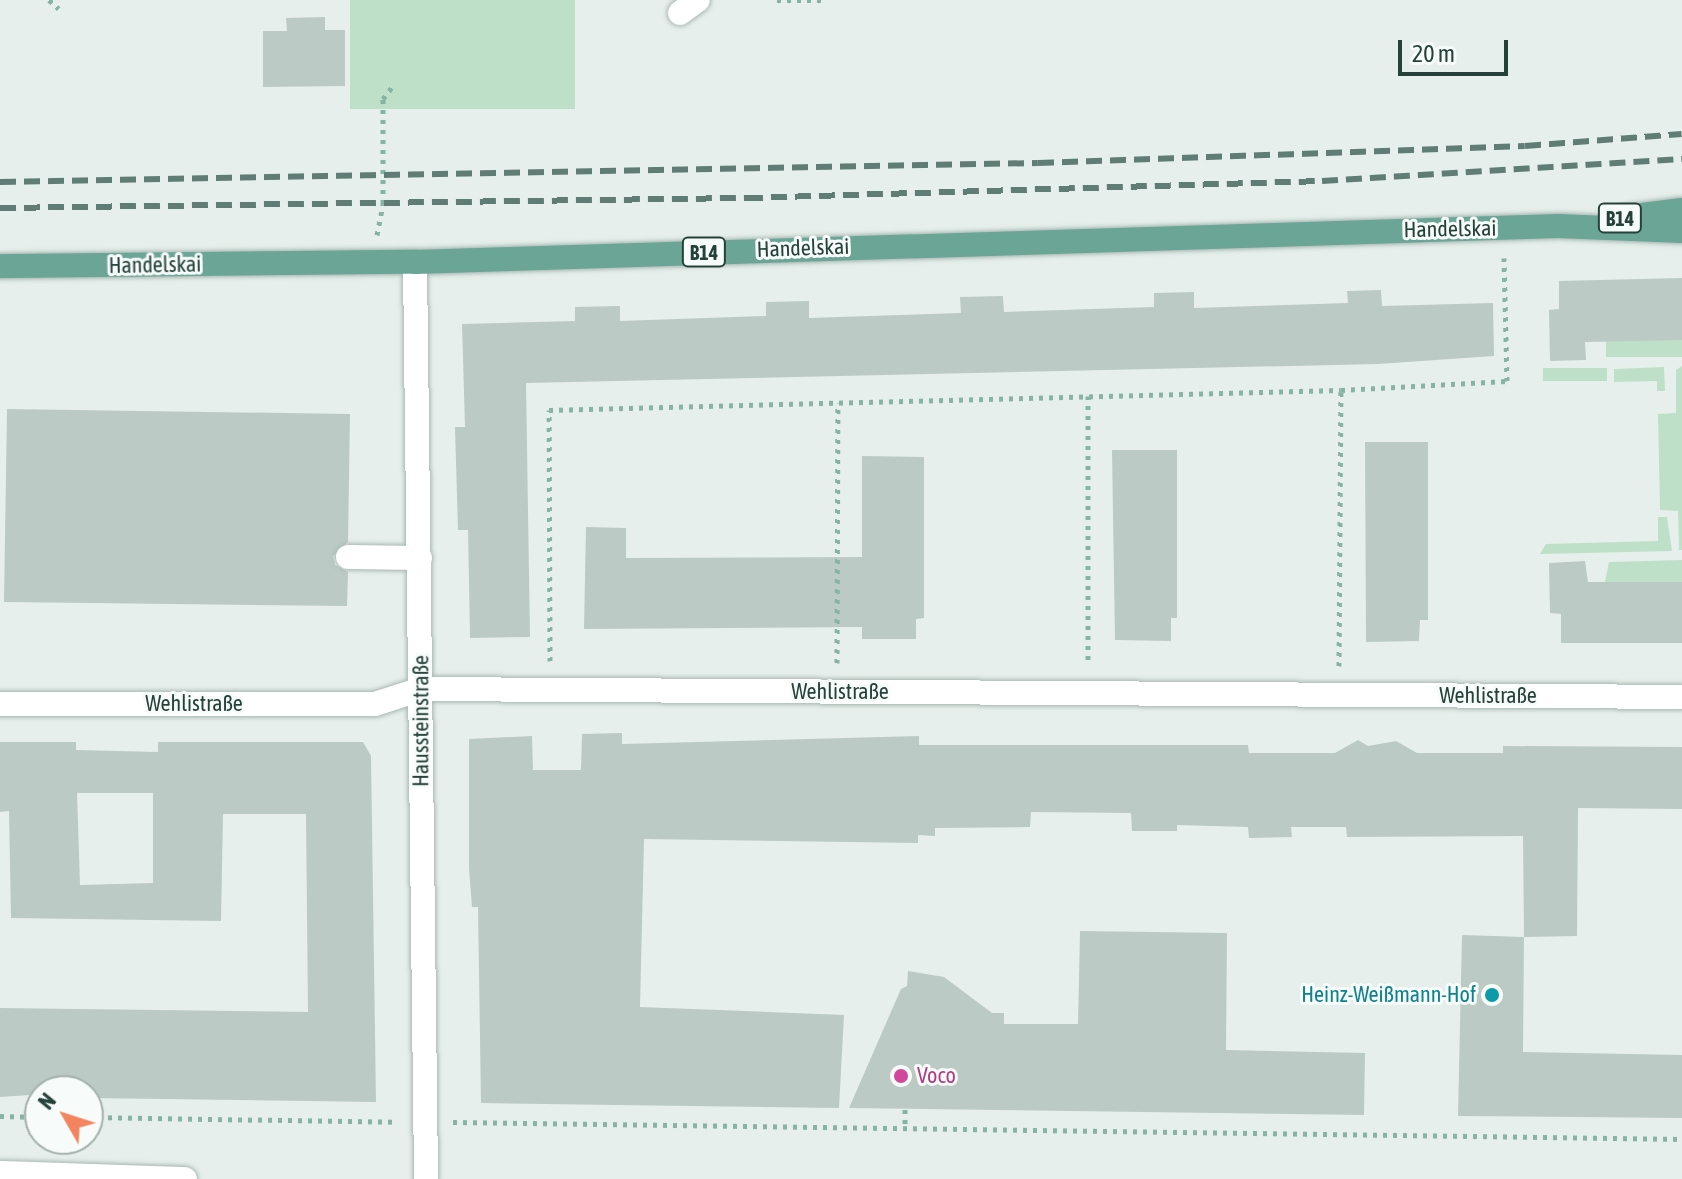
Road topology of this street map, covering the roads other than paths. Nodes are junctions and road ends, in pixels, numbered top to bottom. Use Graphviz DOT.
graph roads {
  1 [pos="1682,210"];
  2 [pos="1558,226"];
  3 [pos="1682,231"];
  4 [pos="415,262"];
  5 [pos="0,266"];
  6 [pos="348,557"];
  7 [pos="420,558"];
  8 [pos="421,689"];
  9 [pos="1682,697"];
  10 [pos="0,704"];
  11 [pos="0,1173"];
  12 [pos="185,1179"];
  13 [pos="426,1179"];
  1 -- 2 [label="main road, Handelskai / B14"];
  2 -- 3 [label="main road, Handelskai / B14"];
  2 -- 4 [label="main road, Handelskai / B14"];
  4 -- 5 [label="main road, Handelskai / B14"];
  4 -- 7 [label="street, Haussteinstraße"];
  6 -- 7 [label="street"];
  7 -- 8 [label="street, Haussteinstraße"];
  8 -- 9 [label="street, Wehlistraße"];
  8 -- 10 [label="street, Wehlistraße"];
  8 -- 13 [label="street, Haussteinstraße"];
  11 -- 12 [label="street"];
}
